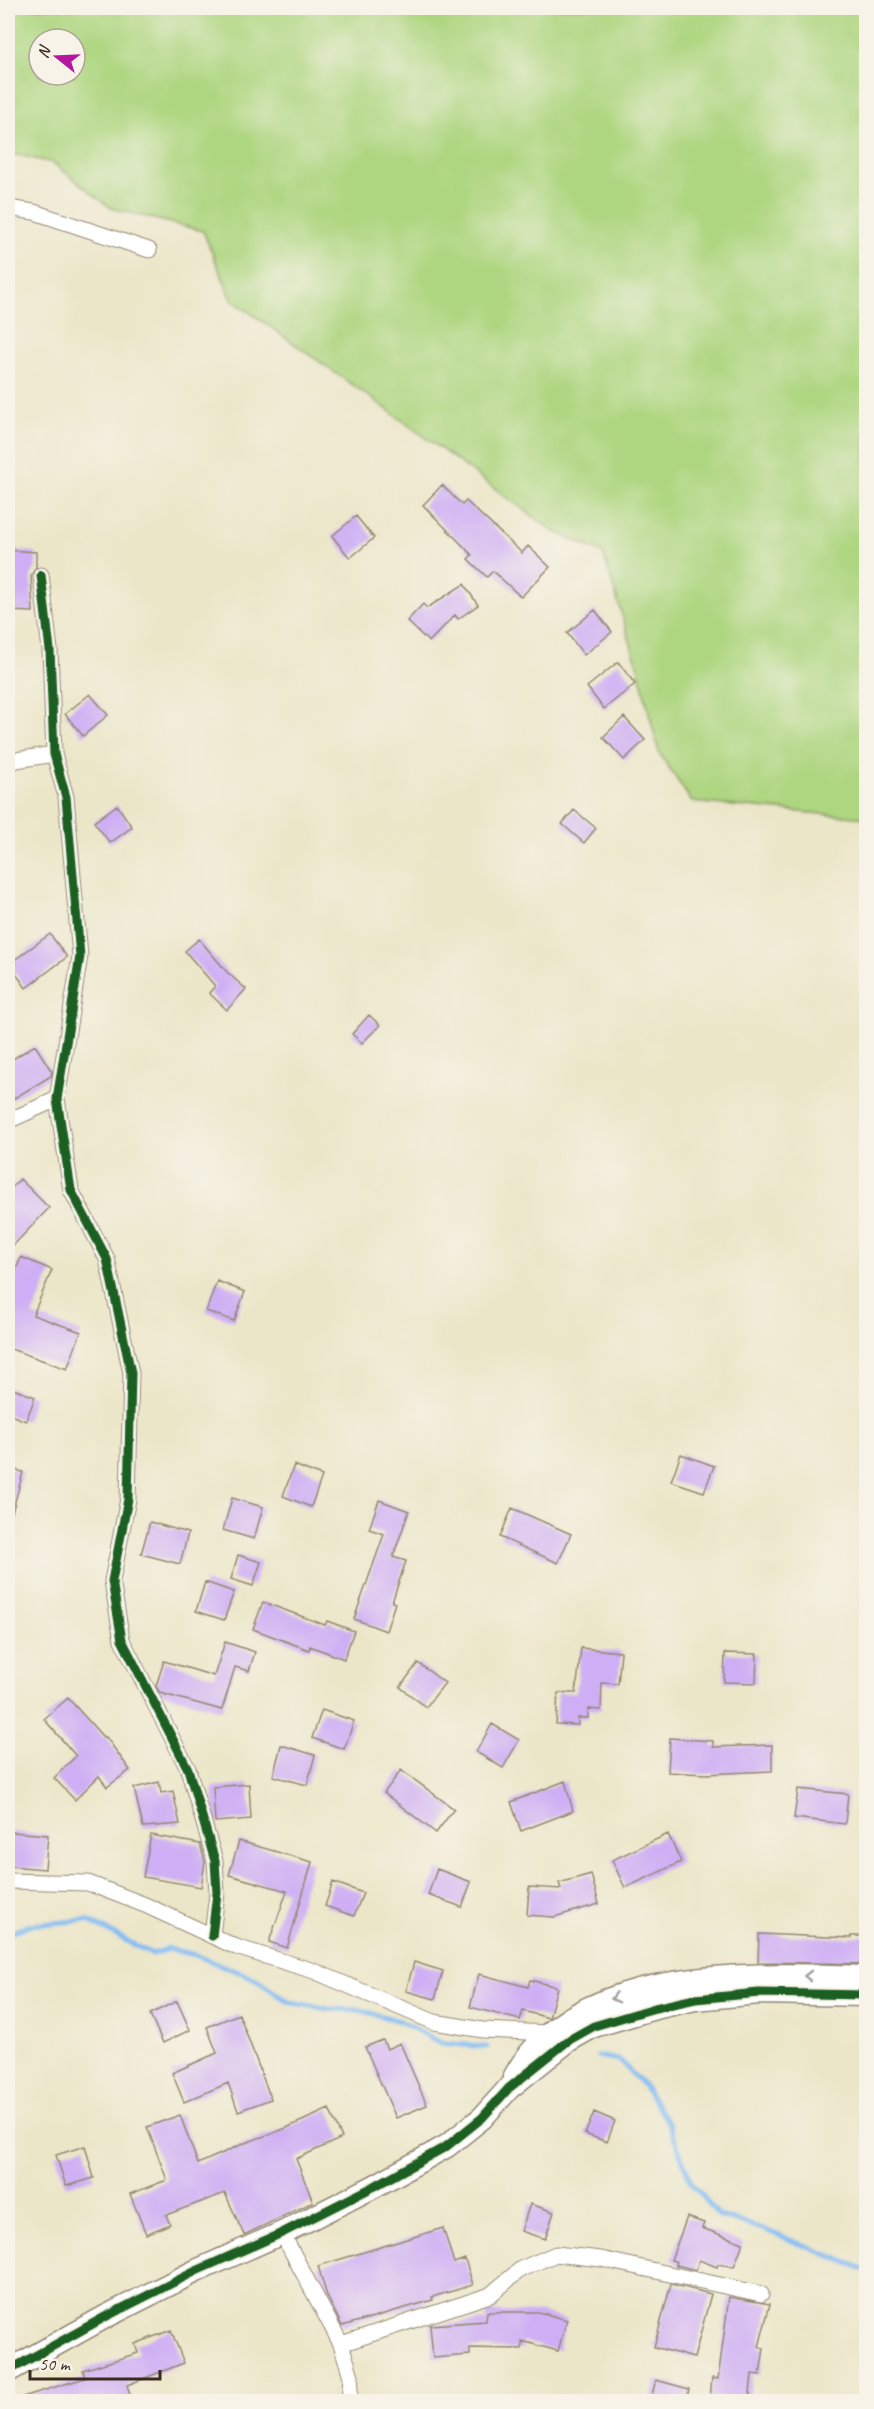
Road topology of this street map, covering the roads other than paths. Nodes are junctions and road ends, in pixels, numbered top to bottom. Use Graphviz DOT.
graph roads {
  1 [pos="8,208"];
  2 [pos="149,250"];
  3 [pos="41,575"];
  4 [pos="54,754"];
  5 [pos="8,765"];
  6 [pos="57,1100"];
  7 [pos="8,1121"];
  8 [pos="8,1881"];
  9 [pos="212,1936"];
  10 [pos="867,1977"];
  11 [pos="867,1995"];
  12 [pos="549,2033"];
  13 [pos="509,2088"];
  14 [pos="282,2233"];
  15 [pos="761,2294"];
  16 [pos="340,2344"];
  17 [pos="8,2371"];
  18 [pos="349,2402"];
  1 -- 2 [label="street"];
  3 -- 4 [label="street"];
  4 -- 5 [label="street"];
  4 -- 6 [label="street"];
  6 -- 7 [label="street"];
  6 -- 9 [label="street"];
  8 -- 9 [label="street"];
  9 -- 12 [label="street"];
  10 -- 12 [label="street, one-way"];
  11 -- 13 [label="street"];
  12 -- 13 [label="street"];
  13 -- 14 [label="street"];
  14 -- 16 [label="street"];
  14 -- 17 [label="street"];
  15 -- 16 [label="street"];
  16 -- 18 [label="street"];
}
